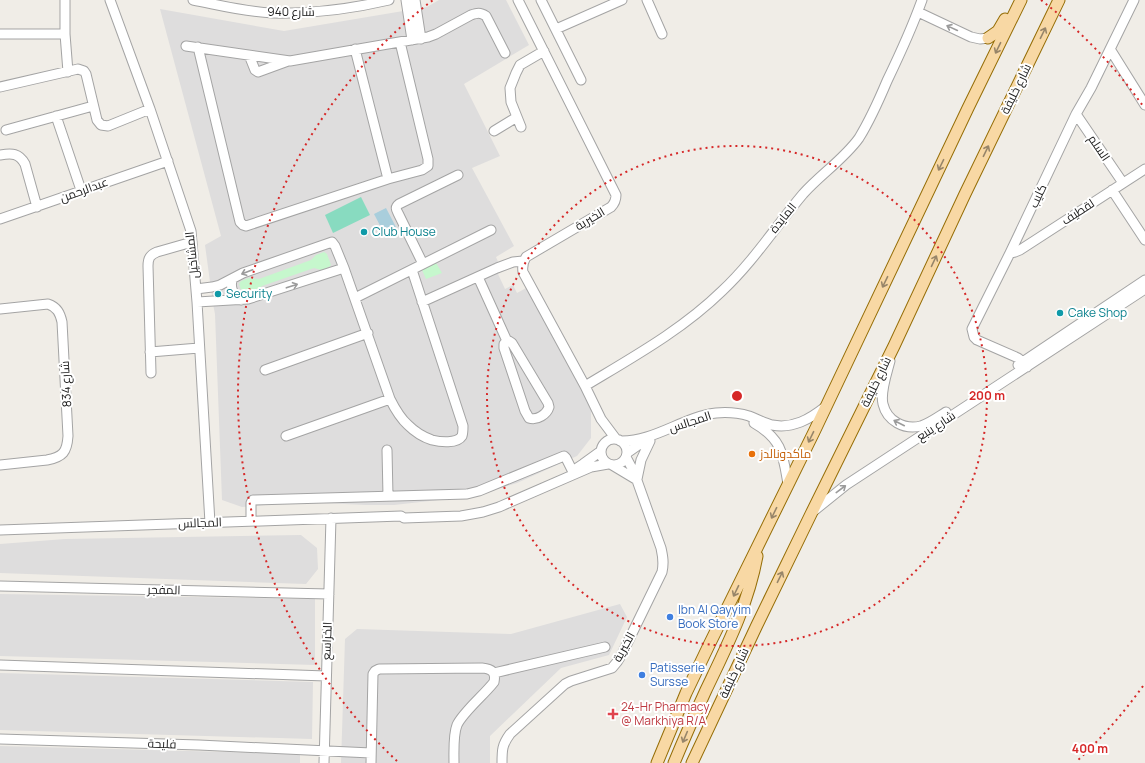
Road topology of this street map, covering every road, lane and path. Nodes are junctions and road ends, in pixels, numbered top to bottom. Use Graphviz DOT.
graph roads {
  1 [pos="65,0"];
  2 [pos="110,0"];
  3 [pos="193,0"];
  4 [pos="388,0"];
  5 [pos="406,0"];
  6 [pos="415,0"];
  7 [pos="518,0"];
  8 [pos="541,0"];
  9 [pos="622,0"];
  10 [pos="647,0"];
  11 [pos="922,0"];
  12 [pos="1016,0"];
  13 [pos="1021,0"];
  14 [pos="1059,0"];
  15 [pos="1134,0"];
  16 [pos="918,12"];
  17 [pos="556,29"];
  18 [pos="0,34"];
  19 [pos="65,34"];
  20 [pos="662,34"];
  21 [pos="988,38"];
  22 [pos="417,39"];
  23 [pos="400,42"];
  24 [pos="186,46"];
  25 [pos="198,47"];
  26 [pos="355,49"];
  27 [pos="1110,49"];
  28 [pos="544,51"];
  29 [pos="505,53"];
  30 [pos="249,55"];
  31 [pos="290,61"];
  32 [pos="68,72"];
  33 [pos="581,80"];
  34 [pos="0,87"];
  35 [pos="1145,105"];
  36 [pos="94,106"];
  37 [pos="150,109"];
  38 [pos="1076,114"];
  39 [pos="56,116"];
  40 [pos="517,117"];
  41 [pos="521,127"];
  42 [pos="6,130"];
  43 [pos="494,131"];
  44 [pos="0,155"];
  45 [pos="168,161"];
  46 [pos="1145,169"];
  47 [pos="458,175"];
  48 [pos="388,179"];
  49 [pos="1123,183"];
  50 [pos="81,190"];
  51 [pos="1112,190"];
  52 [pos="38,207"];
  53 [pos="0,219"];
  54 [pos="491,230"];
  55 [pos="1145,240"];
  56 [pos="192,242"];
  57 [pos="1010,253"];
  58 [pos="523,261"];
  59 [pos="423,264"];
  60 [pos="344,268"];
  61 [pos="412,270"];
  62 [pos="478,277"];
  63 [pos="232,279"];
  64 [pos="1145,280"];
  65 [pos="196,289"];
  66 [pos="1145,289"];
  67 [pos="355,298"];
  68 [pos="241,300"];
  69 [pos="197,302"];
  70 [pos="422,302"];
  71 [pos="0,309"];
  72 [pos="368,333"];
  73 [pos="1064,338"];
  74 [pos="507,341"];
  75 [pos="894,346"];
  76 [pos="200,348"];
  77 [pos="150,352"];
  78 [pos="1025,364"];
  79 [pos="265,370"];
  80 [pos="151,373"];
  81 [pos="585,386"];
  82 [pos="390,399"];
  83 [pos="826,406"];
  84 [pos="956,409"];
  85 [pos="600,419"];
  86 [pos="286,436"];
  87 [pos="618,440"];
  88 [pos="650,441"];
  89 [pos="602,448"];
  90 [pos="387,450"];
  91 [pos="626,455"];
  92 [pos="610,464"];
  93 [pos="0,465"];
  94 [pos="572,470"];
  95 [pos="637,480"];
  96 [pos="788,484"];
  97 [pos="388,496"];
  98 [pos="811,514"];
  99 [pos="401,516"];
  100 [pos="331,518"];
  101 [pos="251,521"];
  102 [pos="210,523"];
  103 [pos="0,530"];
  104 [pos="759,543"];
  105 [pos="0,586"];
  106 [pos="329,594"];
  107 [pos="605,647"];
  108 [pos="0,665"];
  109 [pos="494,673"];
  110 [pos="326,676"];
  111 [pos="709,726"];
  112 [pos="0,739"];
  113 [pos="324,752"];
  114 [pos="371,753"];
  115 [pos="657,761"];
  116 [pos="324,763"];
  117 [pos="371,763"];
  118 [pos="454,763"];
  119 [pos="502,763"];
  120 [pos="674,763"];
  121 [pos="692,763"];
  122 [pos="701,763"];
  1 -- 19 [label="street"];
  2 -- 37 [label="street, المشاخيل"];
  3 -- 4 [label="street, شارع 940"];
  5 -- 22 [label="street"];
  6 -- 22 [label="street"];
  7 -- 28 [label="street, الخيرية"];
  8 -- 17 [label="street"];
  9 -- 17 [label="street"];
  10 -- 20 [label="street"];
  11 -- 16 [label="street, المايدة"];
  12 -- 21 [label="main road"];
  13 -- 83 [label="main road, one-way"];
  75 -- 14 [label="main road, شارع خليفة, one-way"];
  15 -- 27 [label="street, كليب"];
  21 -- 16 [label="street, one-way"];
  16 -- 81 [label="street, المايدة"];
  17 -- 33 [label="street"];
  18 -- 19 [label="street"];
  19 -- 32 [label="street"];
  22 -- 23 [label="street"];
  22 -- 29 [label="street"];
  23 -- 26 [label="street"];
  23 -- 48 [label="street"];
  24 -- 25 [label="street"];
  25 -- 30 [label="street"];
  25 -- 48 [label="street"];
  26 -- 31 [label="street"];
  26 -- 48 [label="street"];
  27 -- 35 [label="street"];
  27 -- 38 [label="street, كليب"];
  28 -- 40 [label="street"];
  28 -- 58 [label="street, الخيرية"];
  30 -- 31 [label="street"];
  30 -- 31 [label="street"];
  32 -- 34 [label="street"];
  32 -- 36 [label="street"];
  36 -- 37 [label="street"];
  36 -- 39 [label="street"];
  37 -- 45 [label="street, المشاخيل"];
  38 -- 49 [label="street, السلم"];
  38 -- 57 [label="street, كليب"];
  39 -- 42 [label="street"];
  39 -- 50 [label="street"];
  40 -- 41 [label="street"];
  40 -- 43 [label="street"];
  44 -- 52 [label="street"];
  45 -- 50 [label="street, عبدالرحمن"];
  45 -- 56 [label="street, المشاخيل"];
  46 -- 49 [label="street, لقطيف"];
  47 -- 59 [label="street"];
  49 -- 51 [label="street, لقطيف"];
  50 -- 52 [label="street, عبدالرحمن"];
  51 -- 55 [label="street"];
  51 -- 57 [label="street, لقطيف"];
  52 -- 53 [label="street, عبدالرحمن"];
  54 -- 59 [label="street"];
  56 -- 65 [label="street, المشاخيل"];
  56 -- 77 [label="street"];
  57 -- 78 [label="street, كليب"];
  58 -- 62 [label="street"];
  58 -- 81 [label="street"];
  59 -- 61 [label="street"];
  60 -- 63 [label="street, one-way"];
  60 -- 67 [label="street"];
  68 -- 60 [label="street, one-way"];
  61 -- 67 [label="street"];
  61 -- 70 [label="street"];
  62 -- 70 [label="street"];
  62 -- 74 [label="street"];
  63 -- 65 [label="street"];
  63 -- 68 [label="street"];
  64 -- 73 [label="street, شارع ينبع"];
  65 -- 69 [label="street, المشاخيل"];
  66 -- 73 [label="street, شارع ينبع"];
  67 -- 72 [label="street"];
  68 -- 69 [label="street"];
  69 -- 76 [label="street, المشاخيل"];
  70 -- 82 [label="street"];
  71 -- 93 [label="street, شارع 834"];
  72 -- 79 [label="street"];
  72 -- 82 [label="street"];
  73 -- 78 [label="street, شارع ينبع"];
  74 -- 74 [label="street"];
  84 -- 75 [label="street, شارع ينبع, one-way"];
  75 -- 98 [label="main road, شارع خليفة"];
  76 -- 77 [label="street"];
  76 -- 102 [label="street, المشاخيل"];
  77 -- 80 [label="street"];
  78 -- 84 [label="street, شارع ينبع"];
  81 -- 85 [label="street"];
  82 -- 86 [label="street"];
  83 -- 87 [label="street, المجالس"];
  83 -- 96 [label="main road, one-way"];
  98 -- 84 [label="street, شارع ينبع, one-way"];
  85 -- 87 [label="street"];
  85 -- 89 [label="street"];
  87 -- 89 [label="street"];
  87 -- 91 [label="street"];
  88 -- 91 [label="street, المجالس"];
  88 -- 95 [label="street"];
  88 -- 96 [label="street, المجالس"];
  89 -- 92 [label="street"];
  89 -- 94 [label="street, المجالس"];
  90 -- 97 [label="street"];
  91 -- 92 [label="street"];
  91 -- 95 [label="street, الخيرية"];
  92 -- 95 [label="street"];
  92 -- 99 [label="street, المجالس"];
  94 -- 97 [label="street"];
  94 -- 99 [label="street, المجالس"];
  95 -- 119 [label="street, الخيرية"];
  96 -- 104 [label="main road, one-way"];
  97 -- 101 [label="street"];
  111 -- 98 [label="main road, شارع خليفة, one-way"];
  99 -- 100 [label="street, المجالس"];
  100 -- 101 [label="street, المجالس"];
  100 -- 106 [label="street, الخراسع"];
  101 -- 102 [label="street, المجالس"];
  102 -- 103 [label="street, المجالس"];
  104 -- 115 [label="main road, one-way"];
  104 -- 120 [label="main road, one-way"];
  105 -- 106 [label="street, المفجر"];
  106 -- 110 [label="street, الخراسع"];
  107 -- 109 [label="street"];
  108 -- 110 [label="street"];
  109 -- 114 [label="street"];
  109 -- 118 [label="street"];
  110 -- 113 [label="street, الخراسع"];
  111 -- 121 [label="main road, شارع خليفة"];
  111 -- 122 [label="main road"];
  112 -- 113 [label="street, فليحة"];
  113 -- 114 [label="street, فليحة"];
  113 -- 116 [label="street, الخراسع"];
  114 -- 117 [label="street"];
}
